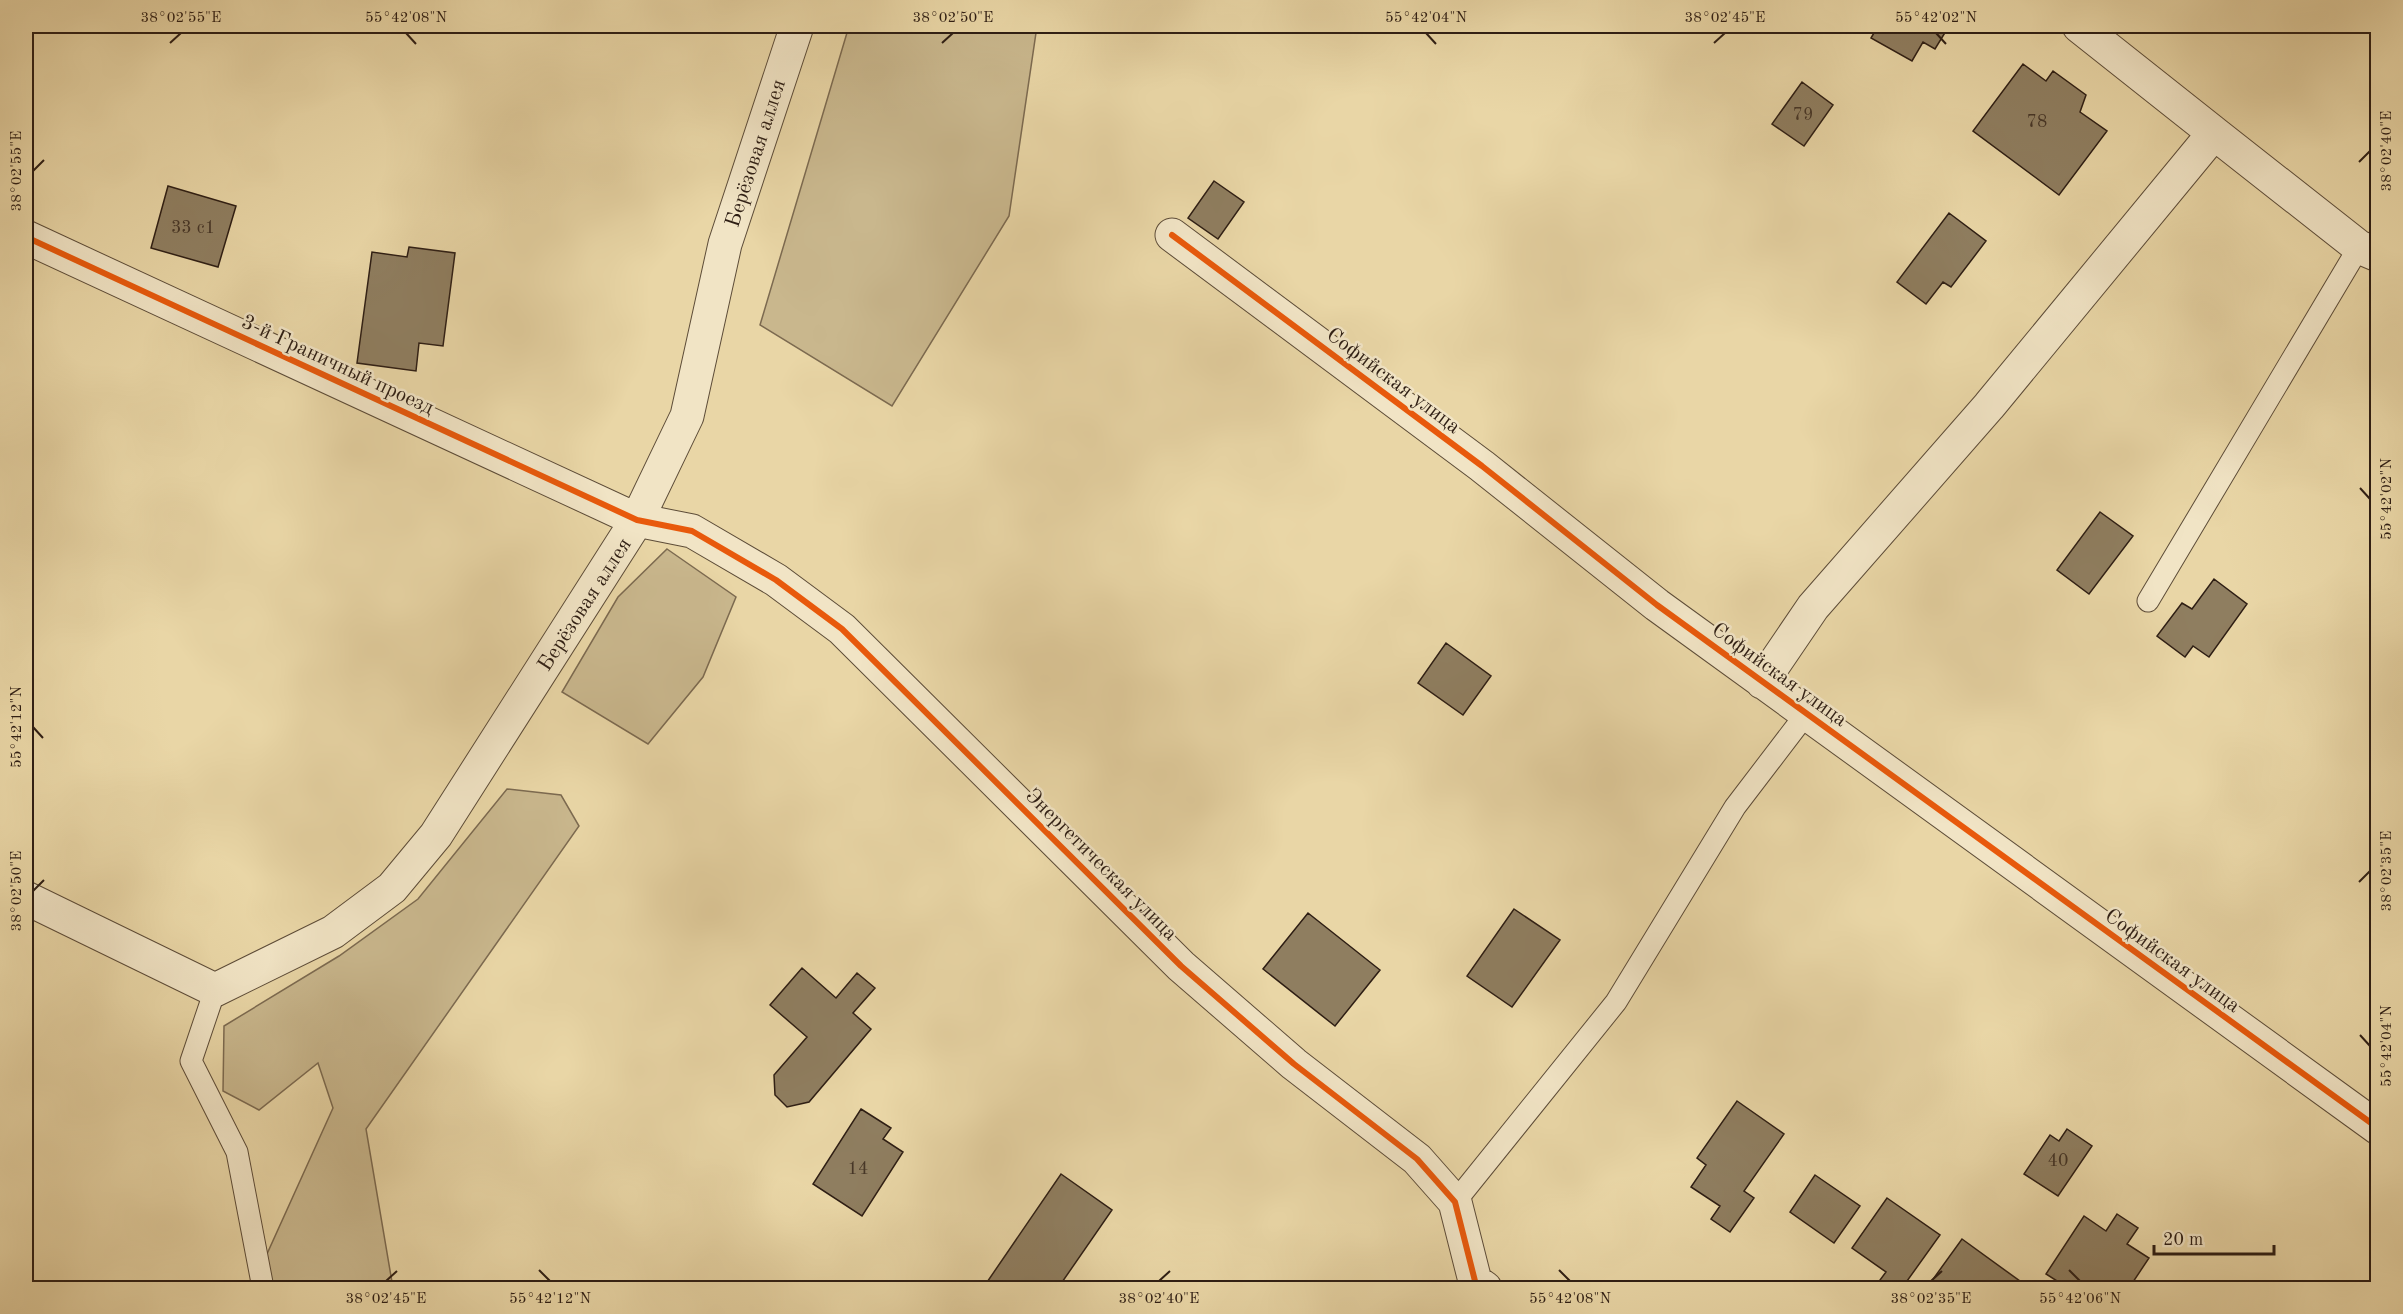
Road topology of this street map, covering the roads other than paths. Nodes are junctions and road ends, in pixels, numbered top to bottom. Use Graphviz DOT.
graph roads {
  1 [pos="797,26"];
  2 [pos="2079,26"];
  3 [pos="2214,133"];
  4 [pos="1172,235"];
  5 [pos="26,237"];
  6 [pos="2368,251"];
  7 [pos="638,520"];
  8 [pos="2148,601"];
  9 [pos="1762,682"];
  10 [pos="1806,714"];
  11 [pos="26,898"];
  12 [pos="215,990"];
  13 [pos="2378,1128"];
  14 [pos="1455,1202"];
  15 [pos="1477,1286"];
  16 [pos="263,1288"];
  1 -- 7 [label="street, Берёзовая аллея"];
  2 -- 3 [label="street"];
  3 -- 6 [label="street"];
  3 -- 9 [label="street"];
  4 -- 9 [label="street, Софийская улица"];
  5 -- 7 [label="street, 3-й Граничный проезд"];
  6 -- 8 [label="lane"];
  7 -- 12 [label="street, Берёзовая аллея"];
  7 -- 14 [label="street, Энергетическая улица"];
  9 -- 10 [label="street, Софийская улица"];
  10 -- 13 [label="street, Софийская улица"];
  10 -- 14 [label="lane"];
  11 -- 12 [label="street"];
  12 -- 16 [label="lane"];
  14 -- 15 [label="street, Энергетическая улица"];
}
